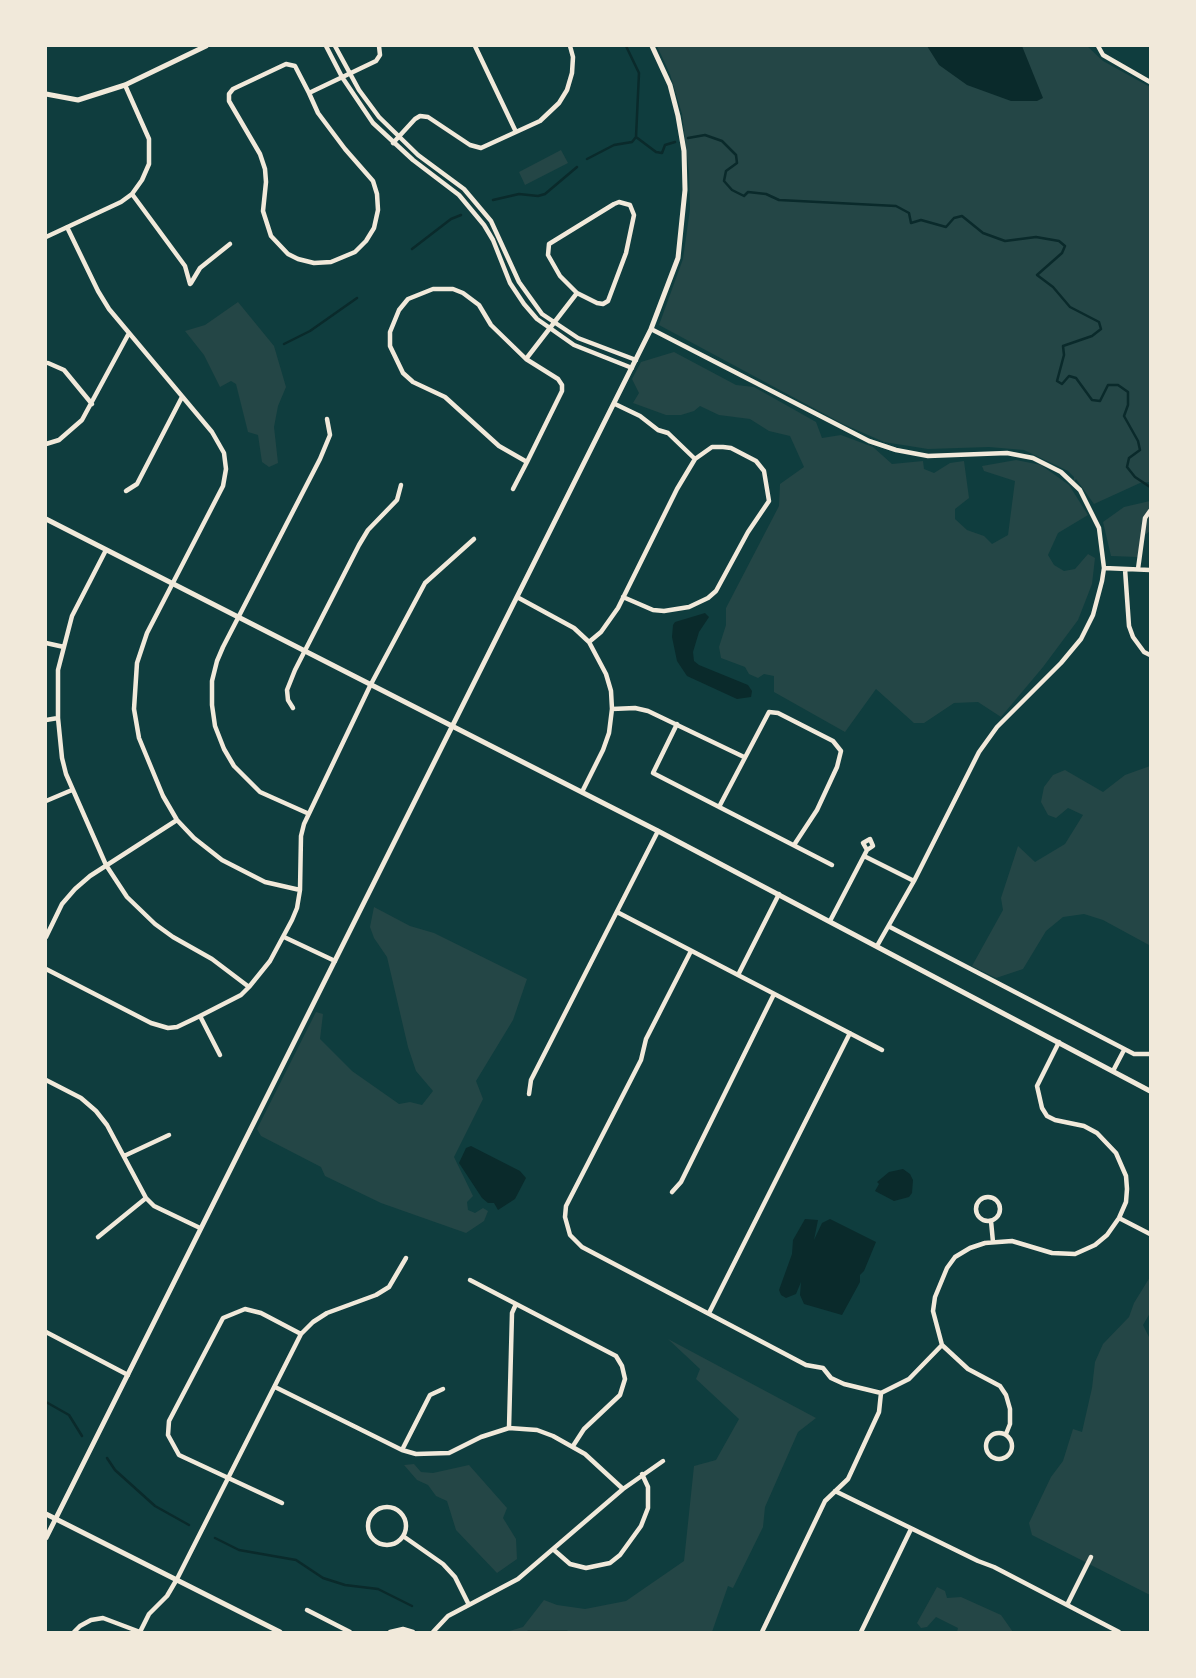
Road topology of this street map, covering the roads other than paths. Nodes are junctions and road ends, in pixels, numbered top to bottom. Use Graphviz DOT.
graph roads {
  1 [pos="206,46"];
  2 [pos="326,46"];
  3 [pos="335,46"];
  4 [pos="379,46"];
  5 [pos="475,46"];
  6 [pos="570,46"];
  7 [pos="652,46"];
  8 [pos="1098,46"];
  9 [pos="349,74"];
  10 [pos="342,77"];
  11 [pos="1150,82"];
  12 [pos="125,85"];
  13 [pos="309,93"];
  14 [pos="46,94"];
  15 [pos="516,132"];
  16 [pos="398,137"];
  17 [pos="393,143"];
  18 [pos="132,194"];
  19 [pos="67,227"];
  20 [pos="46,237"];
  21 [pos="230,244"];
  22 [pos="577,293"];
  23 [pos="554,323"];
  24 [pos="549,329"];
  25 [pos="651,329"];
  26 [pos="130,332"];
  27 [pos="601,346"];
  28 [pos="598,353"];
  29 [pos="526,359"];
  30 [pos="636,360"];
  31 [pos="48,363"];
  32 [pos="632,368"];
  33 [pos="182,397"];
  34 [pos="92,404"];
  35 [pos="615,404"];
  36 [pos="327,419"];
  37 [pos="46,444"];
  38 [pos="695,459"];
  39 [pos="527,462"];
  40 [pos="401,485"];
  41 [pos="513,489"];
  42 [pos="126,491"];
  43 [pos="1150,511"];
  44 [pos="46,519"];
  45 [pos="474,539"];
  46 [pos="106,550"];
  47 [pos="1104,568"];
  48 [pos="1125,569"];
  49 [pos="1138,569"];
  50 [pos="1150,570"];
  51 [pos="173,584"];
  52 [pos="517,597"];
  53 [pos="623,597"];
  54 [pos="238,618"];
  55 [pos="589,642"];
  56 [pos="46,643"];
  57 [pos="64,647"];
  58 [pos="304,652"];
  59 [pos="1150,655"];
  60 [pos="370,686"];
  61 [pos="293,708"];
  62 [pos="612,709"];
  63 [pos="58,718"];
  64 [pos="46,720"];
  65 [pos="677,724"];
  66 [pos="452,726"];
  67 [pos="744,757"];
  68 [pos="72,790"];
  69 [pos="582,792"];
  70 [pos="46,801"];
  71 [pos="719,807"];
  72 [pos="308,814"];
  73 [pos="177,820"];
  74 [pos="658,831"];
  75 [pos="794,845"];
  76 [pos="867,850"];
  77 [pos="864,856"];
  78 [pos="106,865"];
  79 [pos="832,865"];
  80 [pos="914,881"];
  81 [pos="300,890"];
  82 [pos="779,894"];
  83 [pos="617,912"];
  84 [pos="830,921"];
  85 [pos="890,927"];
  86 [pos="46,937"];
  87 [pos="284,937"];
  88 [pos="877,946"];
  89 [pos="691,951"];
  90 [pos="335,961"];
  91 [pos="46,969"];
  92 [pos="738,975"];
  93 [pos="249,987"];
  94 [pos="774,994"];
  95 [pos="200,1016"];
  96 [pos="850,1033"];
  97 [pos="1059,1041"];
  98 [pos="882,1050"];
  99 [pos="1124,1050"];
  100 [pos="1150,1054"];
  101 [pos="220,1055"];
  102 [pos="1113,1071"];
  103 [pos="46,1080"];
  104 [pos="1150,1091"];
  105 [pos="529,1094"];
  106 [pos="169,1135"];
  107 [pos="124,1156"];
  108 [pos="672,1192"];
  109 [pos="146,1198"];
  110 [pos="1119,1218"];
  111 [pos="991,1222"];
  112 [pos="200,1228"];
  113 [pos="1150,1234"];
  114 [pos="98,1237"];
  115 [pos="993,1242"];
  116 [pos="405,1258"];
  117 [pos="470,1280"];
  118 [pos="516,1304"];
  119 [pos="709,1313"];
  120 [pos="46,1332"];
  121 [pos="301,1334"];
  122 [pos="942,1345"];
  123 [pos="128,1375"];
  124 [pos="275,1387"];
  125 [pos="443,1389"];
  126 [pos="881,1393"];
  127 [pos="509,1427"];
  128 [pos="1006,1434"];
  129 [pos="573,1446"];
  130 [pos="402,1450"];
  131 [pos="663,1461"];
  132 [pos="642,1474"];
  133 [pos="228,1477"];
  134 [pos="623,1489"];
  135 [pos="835,1491"];
  136 [pos="282,1503"];
  137 [pos="46,1514"];
  138 [pos="55,1519"];
  139 [pos="911,1529"];
  140 [pos="403,1536"];
  141 [pos="46,1538"];
  142 [pos="554,1550"];
  143 [pos="1091,1557"];
  144 [pos="177,1579"];
  145 [pos="470,1605"];
  146 [pos="1068,1605"];
  147 [pos="307,1609"];
  148 [pos="140,1632"];
  149 [pos="75,1633"];
  150 [pos="280,1633"];
  151 [pos="350,1633"];
  152 [pos="390,1633"];
  153 [pos="413,1633"];
  154 [pos="433,1633"];
  155 [pos="762,1633"];
  156 [pos="861,1633"];
  157 [pos="1119,1633"];
  1 -- 12 [label="street"];
  2 -- 10 [label="street"];
  3 -- 9 [label="street"];
  4 -- 9 [label="street"];
  5 -- 15 [label="street"];
  6 -- 15 [label="street"];
  7 -- 25 [label="street"];
  8 -- 11 [label="street"];
  9 -- 10 [label="street"];
  9 -- 16 [label="street"];
  10 -- 13 [label="street"];
  10 -- 17 [label="street"];
  12 -- 14 [label="street"];
  12 -- 18 [label="street"];
  13 -- 13 [label="street"];
  15 -- 16 [label="street"];
  16 -- 17 [label="street"];
  16 -- 23 [label="street"];
  17 -- 24 [label="street"];
  18 -- 19 [label="street"];
  18 -- 21 [label="street"];
  19 -- 20 [label="street"];
  19 -- 26 [label="street"];
  22 -- 22 [label="street"];
  22 -- 23 [label="street"];
  23 -- 24 [label="street"];
  23 -- 27 [label="street"];
  24 -- 28 [label="street"];
  24 -- 29 [label="street"];
  25 -- 30 [label="street"];
  25 -- 47 [label="street"];
  26 -- 33 [label="street"];
  26 -- 34 [label="street"];
  27 -- 28 [label="street"];
  27 -- 30 [label="street"];
  28 -- 32 [label="street"];
  29 -- 39 [label="street"];
  29 -- 39 [label="street"];
  30 -- 32 [label="street"];
  31 -- 34 [label="street"];
  32 -- 35 [label="street"];
  33 -- 42 [label="street"];
  33 -- 51 [label="street"];
  34 -- 37 [label="street"];
  35 -- 38 [label="street"];
  35 -- 52 [label="street"];
  36 -- 54 [label="street"];
  38 -- 53 [label="street"];
  38 -- 53 [label="street"];
  39 -- 41 [label="street"];
  40 -- 58 [label="street"];
  43 -- 49 [label="street"];
  44 -- 46 [label="street"];
  45 -- 60 [label="street"];
  46 -- 51 [label="street"];
  46 -- 57 [label="street"];
  47 -- 48 [label="street"];
  47 -- 80 [label="street"];
  48 -- 49 [label="street"];
  48 -- 59 [label="street"];
  49 -- 50 [label="street"];
  51 -- 54 [label="street"];
  51 -- 73 [label="street"];
  52 -- 55 [label="street"];
  52 -- 66 [label="street"];
  53 -- 55 [label="street"];
  54 -- 58 [label="street"];
  54 -- 72 [label="street"];
  55 -- 62 [label="street"];
  56 -- 57 [label="street"];
  57 -- 63 [label="street"];
  58 -- 60 [label="street"];
  58 -- 61 [label="street"];
  60 -- 66 [label="street"];
  60 -- 72 [label="street"];
  62 -- 65 [label="street"];
  62 -- 69 [label="street"];
  63 -- 64 [label="street"];
  63 -- 68 [label="street"];
  65 -- 67 [label="street"];
  65 -- 71 [label="street"];
  66 -- 69 [label="street"];
  66 -- 90 [label="street"];
  67 -- 71 [label="street"];
  67 -- 75 [label="street"];
  68 -- 70 [label="street"];
  68 -- 78 [label="street"];
  69 -- 74 [label="street"];
  71 -- 75 [label="street"];
  72 -- 81 [label="street"];
  73 -- 78 [label="street"];
  73 -- 81 [label="street"];
  74 -- 82 [label="street"];
  74 -- 83 [label="street"];
  75 -- 79 [label="street"];
  76 -- 77 [label="street"];
  77 -- 80 [label="street"];
  77 -- 84 [label="street"];
  78 -- 86 [label="street"];
  78 -- 93 [label="street"];
  80 -- 85 [label="street"];
  81 -- 87 [label="street"];
  82 -- 84 [label="street"];
  82 -- 92 [label="street"];
  83 -- 89 [label="street"];
  83 -- 105 [label="street"];
  84 -- 88 [label="street"];
  85 -- 88 [label="street"];
  85 -- 99 [label="street"];
  87 -- 90 [label="street"];
  87 -- 93 [label="street"];
  88 -- 97 [label="street"];
  89 -- 92 [label="street"];
  89 -- 119 [label="street"];
  90 -- 112 [label="street"];
  91 -- 95 [label="street"];
  92 -- 94 [label="street"];
  93 -- 95 [label="street"];
  94 -- 96 [label="street"];
  94 -- 108 [label="street"];
  95 -- 101 [label="street"];
  96 -- 98 [label="street"];
  96 -- 119 [label="street"];
  97 -- 102 [label="street"];
  97 -- 110 [label="street"];
  99 -- 100 [label="street"];
  99 -- 102 [label="street"];
  102 -- 104 [label="street"];
  103 -- 107 [label="street"];
  106 -- 107 [label="street"];
  107 -- 109 [label="street"];
  109 -- 112 [label="street"];
  109 -- 114 [label="street"];
  110 -- 113 [label="street"];
  110 -- 115 [label="street"];
  111 -- 111 [label="street"];
  111 -- 115 [label="street"];
  112 -- 123 [label="street"];
  115 -- 122 [label="street"];
  116 -- 121 [label="street"];
  117 -- 118 [label="street"];
  118 -- 127 [label="street"];
  118 -- 129 [label="street"];
  119 -- 126 [label="street"];
  120 -- 123 [label="street"];
  121 -- 124 [label="street"];
  121 -- 133 [label="street"];
  122 -- 126 [label="street"];
  122 -- 128 [label="street"];
  123 -- 138 [label="street"];
  124 -- 130 [label="street"];
  124 -- 133 [label="street"];
  125 -- 130 [label="street"];
  126 -- 135 [label="street"];
  127 -- 129 [label="street"];
  127 -- 130 [label="street"];
  128 -- 128 [label="street"];
  129 -- 134 [label="street"];
  131 -- 132 [label="street"];
  132 -- 134 [label="street"];
  132 -- 142 [label="street"];
  133 -- 136 [label="street"];
  133 -- 144 [label="street"];
  134 -- 142 [label="street"];
  135 -- 139 [label="street"];
  135 -- 155 [label="street"];
  137 -- 138 [label="street"];
  138 -- 141 [label="street"];
  138 -- 144 [label="street"];
  139 -- 146 [label="street"];
  139 -- 156 [label="street"];
  140 -- 140 [label="street"];
  140 -- 145 [label="street"];
  142 -- 145 [label="street"];
  143 -- 146 [label="street"];
  144 -- 148 [label="street"];
  144 -- 150 [label="street"];
  145 -- 154 [label="street"];
  146 -- 157 [label="street"];
  147 -- 151 [label="street"];
  148 -- 149 [label="street"];
  152 -- 153 [label="street"];
}
